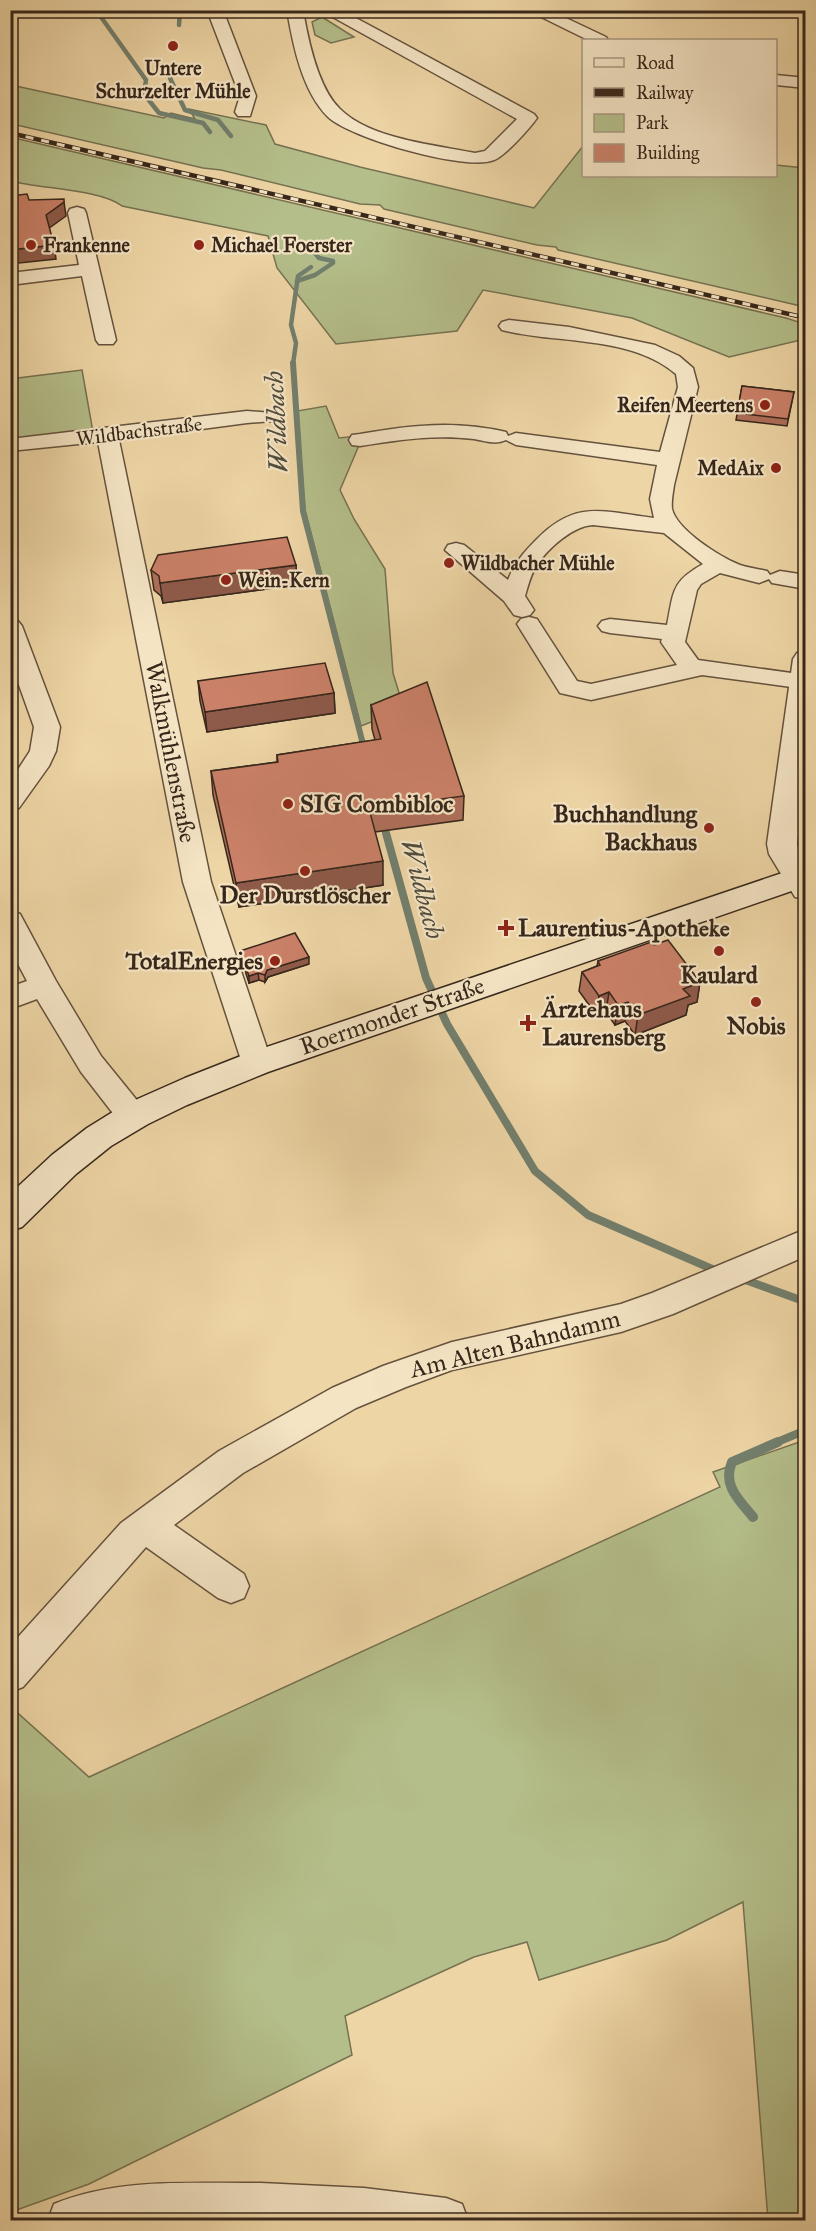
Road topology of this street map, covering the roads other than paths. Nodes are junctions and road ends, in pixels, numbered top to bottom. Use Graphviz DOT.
graph roads {
  1 [pos="215,10"];
  2 [pos="295,10"];
  3 [pos="328,10"];
  4 [pos="535,10"];
  5 [pos="598,39"];
  6 [pos="777,80"];
  7 [pos="806,83"];
  8 [pos="244,112"];
  9 [pos="77,213"];
  10 [pos="90,268"];
  11 [pos="10,279"];
  12 [pos="509,326"];
  13 [pos="106,340"];
  14 [pos="266,417"];
  15 [pos="107,435"];
  16 [pos="360,440"];
  17 [pos="10,445"];
  18 [pos="670,460"];
  19 [pos="672,527"];
  20 [pos="456,550"];
  21 [pos="718,565"];
  22 [pos="806,582"];
  23 [pos="521,610"];
  24 [pos="10,626"];
  25 [pos="610,626"];
  26 [pos="674,633"];
  27 [pos="691,668"];
  28 [pos="804,670"];
  29 [pos="10,802"];
  30 [pos="803,881"];
  31 [pos="10,921"];
  32 [pos="44,986"];
  33 [pos="10,998"];
  34 [pos="257,1063"];
  35 [pos="133,1117"];
  36 [pos="10,1217"];
  37 [pos="806,1242"];
  38 [pos="146,1526"];
  39 [pos="231,1586"];
  40 [pos="10,1674"];
  41 [pos="70,2220"];
  42 [pos="446,2220"];
  1 -- 8 [label="street"];
  2 -- 3 [label="street"];
  4 -- 5 [label="street"];
  6 -- 7 [label="street"];
  9 -- 10 [label="street"];
  10 -- 11 [label="street"];
  10 -- 13 [label="street"];
  12 -- 18 [label="street"];
  14 -- 15 [label="street, Wildbachstraße"];
  15 -- 17 [label="street, Wildbachstraße"];
  15 -- 34 [label="street, Walkmühlenstraße"];
  16 -- 18 [label="street"];
  18 -- 19 [label="street"];
  19 -- 21 [label="street"];
  19 -- 23 [label="street"];
  20 -- 23 [label="street"];
  21 -- 22 [label="street"];
  21 -- 26 [label="street"];
  23 -- 27 [label="street"];
  24 -- 29 [label="street"];
  25 -- 26 [label="street"];
  26 -- 27 [label="street"];
  27 -- 28 [label="street"];
  28 -- 30 [label="main road"];
  30 -- 34 [label="main road, Roermonder Straße"];
  31 -- 32 [label="street"];
  32 -- 33 [label="street"];
  32 -- 35 [label="street"];
  34 -- 35 [label="main road, Roermonder Straße"];
  35 -- 36 [label="main road, Roermonder Straße"];
  37 -- 38 [label="street, Am Alten Bahndamm"];
  38 -- 39 [label="street"];
  38 -- 40 [label="street, Am Alten Bahndamm"];
  41 -- 42 [label="street"];
}
